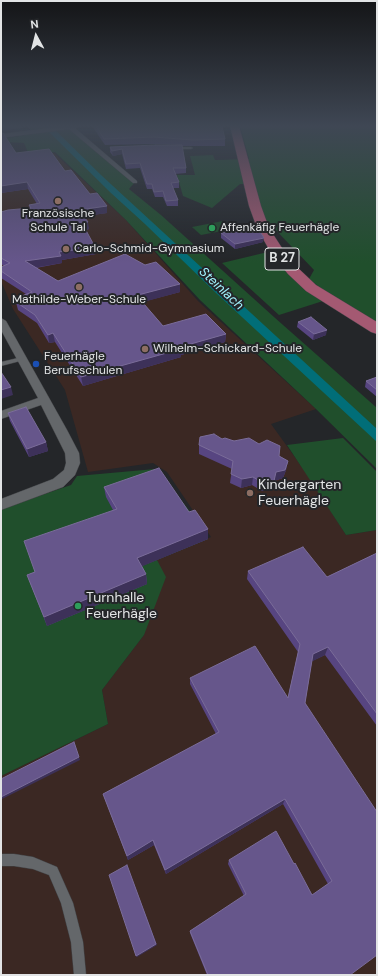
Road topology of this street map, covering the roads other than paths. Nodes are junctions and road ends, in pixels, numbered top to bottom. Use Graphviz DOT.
graph roads {
  1 [pos="123,172"];
  2 [pos="246,172"];
  3 [pos="135,182"];
  4 [pos="1,321"];
  5 [pos="377,329"];
  6 [pos="22,359"];
  7 [pos="1,364"];
  8 [pos="45,400"];
  9 [pos="1,415"];
  10 [pos="1,505"];
  11 [pos="1,860"];
  12 [pos="80,975"];
  1 -- 3 [label="street"];
  2 -- 5 [label="main road, B 27"];
  4 -- 6 [label="street"];
  6 -- 7 [label="lane"];
  6 -- 8 [label="street"];
  8 -- 9 [label="street"];
  8 -- 10 [label="street"];
  11 -- 12 [label="lane"];
}
